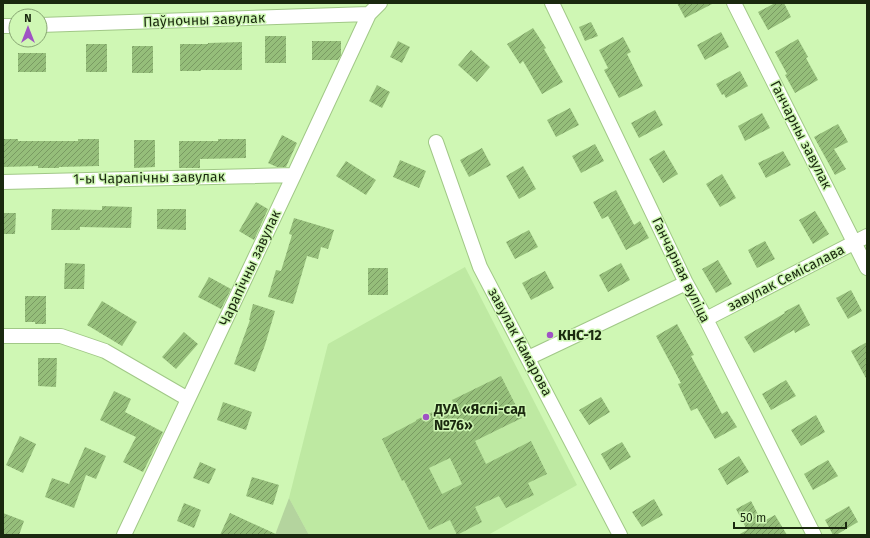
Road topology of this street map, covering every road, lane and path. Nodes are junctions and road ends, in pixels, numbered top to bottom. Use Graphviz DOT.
graph roads {
  1 [pos="380,3"];
  2 [pos="552,3"];
  3 [pos="734,3"];
  4 [pos="369,14"];
  5 [pos="48,25"];
  6 [pos="436,142"];
  7 [pos="294,175"];
  8 [pos="3,182"];
  9 [pos="861,239"];
  10 [pos="867,268"];
  11 [pos="686,283"];
  12 [pos="706,319"];
  13 [pos="3,336"];
  14 [pos="528,358"];
  15 [pos="188,399"];
  16 [pos="124,535"];
  17 [pos="620,535"];
  18 [pos="814,535"];
  1 -- 4 [label="street, Чарапічны завулак"];
  2 -- 11 [label="street, Ганчарная вуліца"];
  3 -- 9 [label="street, Ганчарны завулак"];
  4 -- 5 [label="street, Паўночны завулак"];
  4 -- 7 [label="street, Чарапічны завулак"];
  6 -- 14 [label="street, завулак Камарова"];
  7 -- 8 [label="street, 1-ы Чарапічны завулак"];
  7 -- 15 [label="street, Чарапічны завулак"];
  9 -- 10 [label="street, Ганчарны завулак"];
  9 -- 12 [label="street, завулак Семісалава"];
  11 -- 12 [label="street, Ганчарная вуліца"];
  11 -- 14 [label="street"];
  12 -- 18 [label="street, Ганчарная вуліца"];
  13 -- 15 [label="street"];
  14 -- 17 [label="street, завулак Камарова"];
  15 -- 16 [label="street, Чарапічны завулак"];
}
